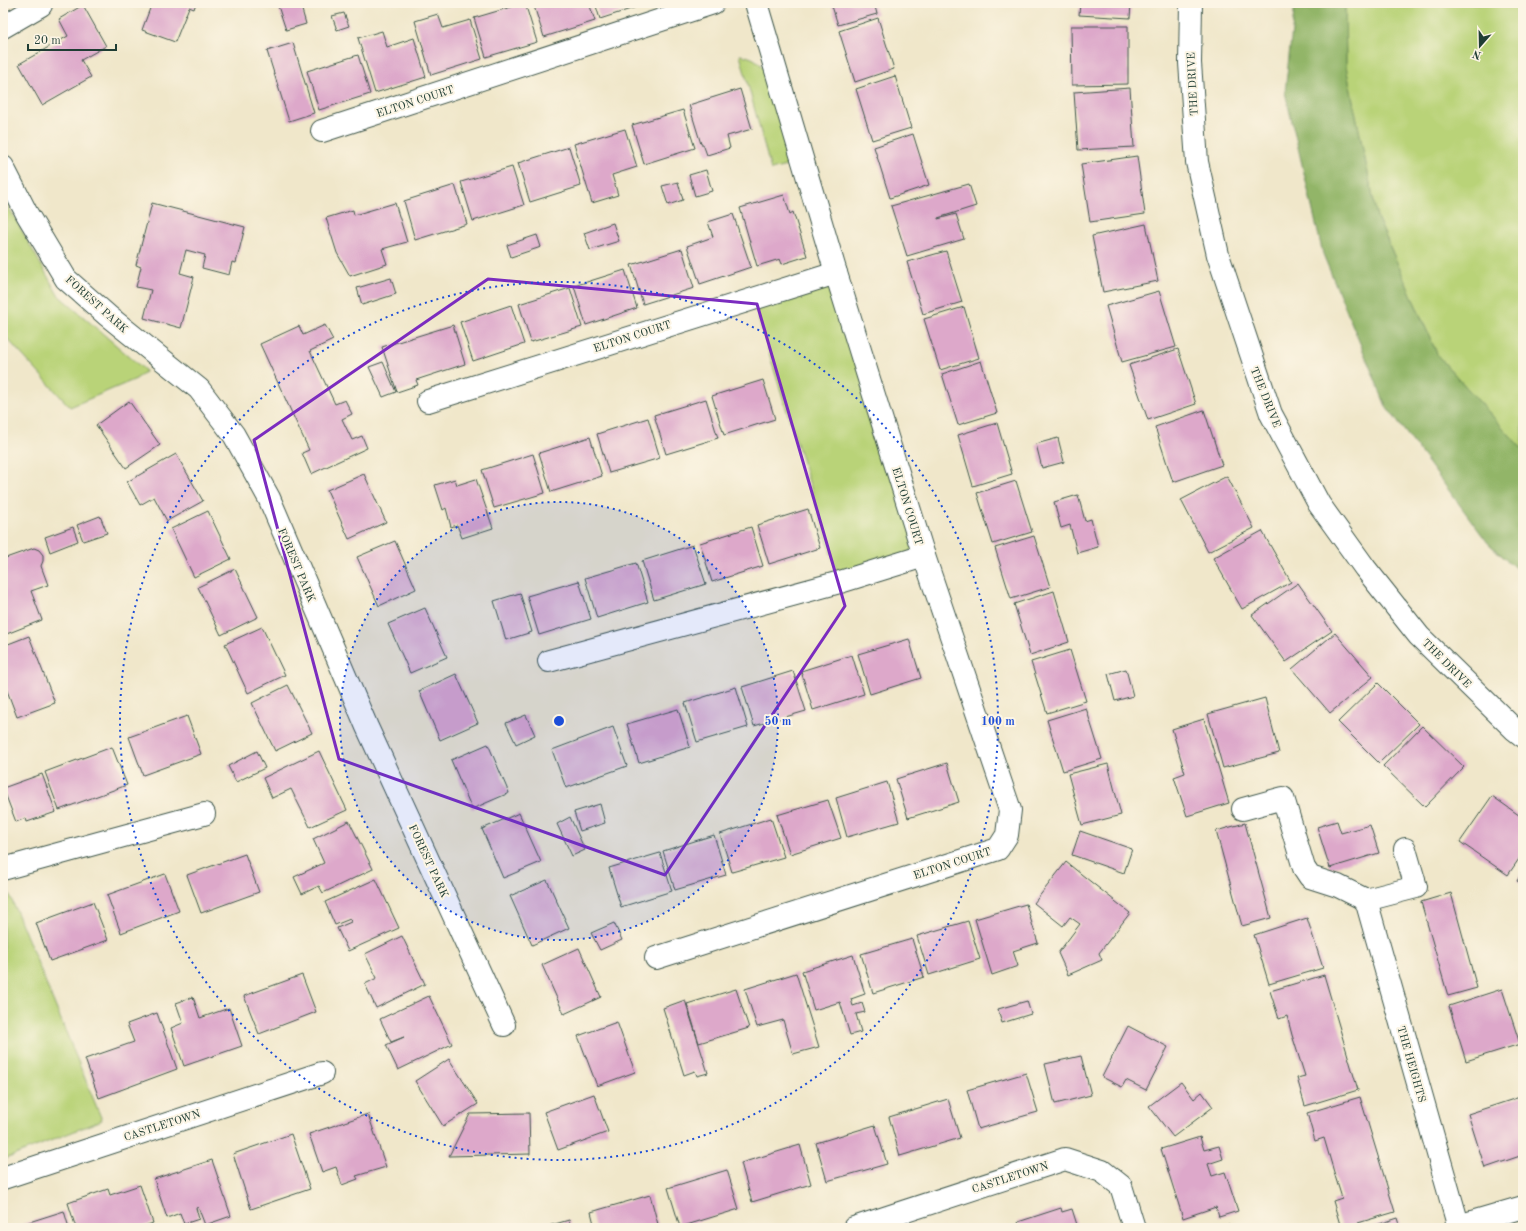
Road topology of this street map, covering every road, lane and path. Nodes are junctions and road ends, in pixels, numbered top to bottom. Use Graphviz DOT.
graph roads {
  1 [pos="713,3"];
  2 [pos="756,3"];
  3 [pos="1191,3"];
  4 [pos="42,4"];
  5 [pos="3,27"];
  6 [pos="322,131"];
  7 [pos="3,167"];
  8 [pos="836,273"];
  9 [pos="428,401"];
  10 [pos="924,556"];
  11 [pos="549,661"];
  12 [pos="1523,736"];
  13 [pos="1243,809"];
  14 [pos="204,814"];
  15 [pos="1405,849"];
  16 [pos="3,869"];
  17 [pos="1366,900"];
  18 [pos="656,958"];
  19 [pos="504,1025"];
  20 [pos="322,1073"];
  21 [pos="3,1178"];
  22 [pos="1523,1207"];
  23 [pos="1459,1227"];
  24 [pos="854,1228"];
  25 [pos="1134,1228"];
  1 -- 6 [label="street, ELTON COURT"];
  2 -- 8 [label="street, ELTON COURT"];
  3 -- 12 [label="street, THE DRIVE"];
  4 -- 5 [label="street"];
  7 -- 19 [label="street, FOREST PARK"];
  8 -- 9 [label="street, ELTON COURT"];
  8 -- 10 [label="street, ELTON COURT"];
  10 -- 11 [label="street, ELTON COURT"];
  10 -- 18 [label="street, ELTON COURT"];
  13 -- 17 [label="street"];
  14 -- 16 [label="street"];
  15 -- 17 [label="street"];
  17 -- 23 [label="street, THE HEIGHTS"];
  20 -- 21 [label="street, CASTLETOWN"];
  22 -- 23 [label="street"];
  24 -- 25 [label="street, CASTLETOWN"];
}
